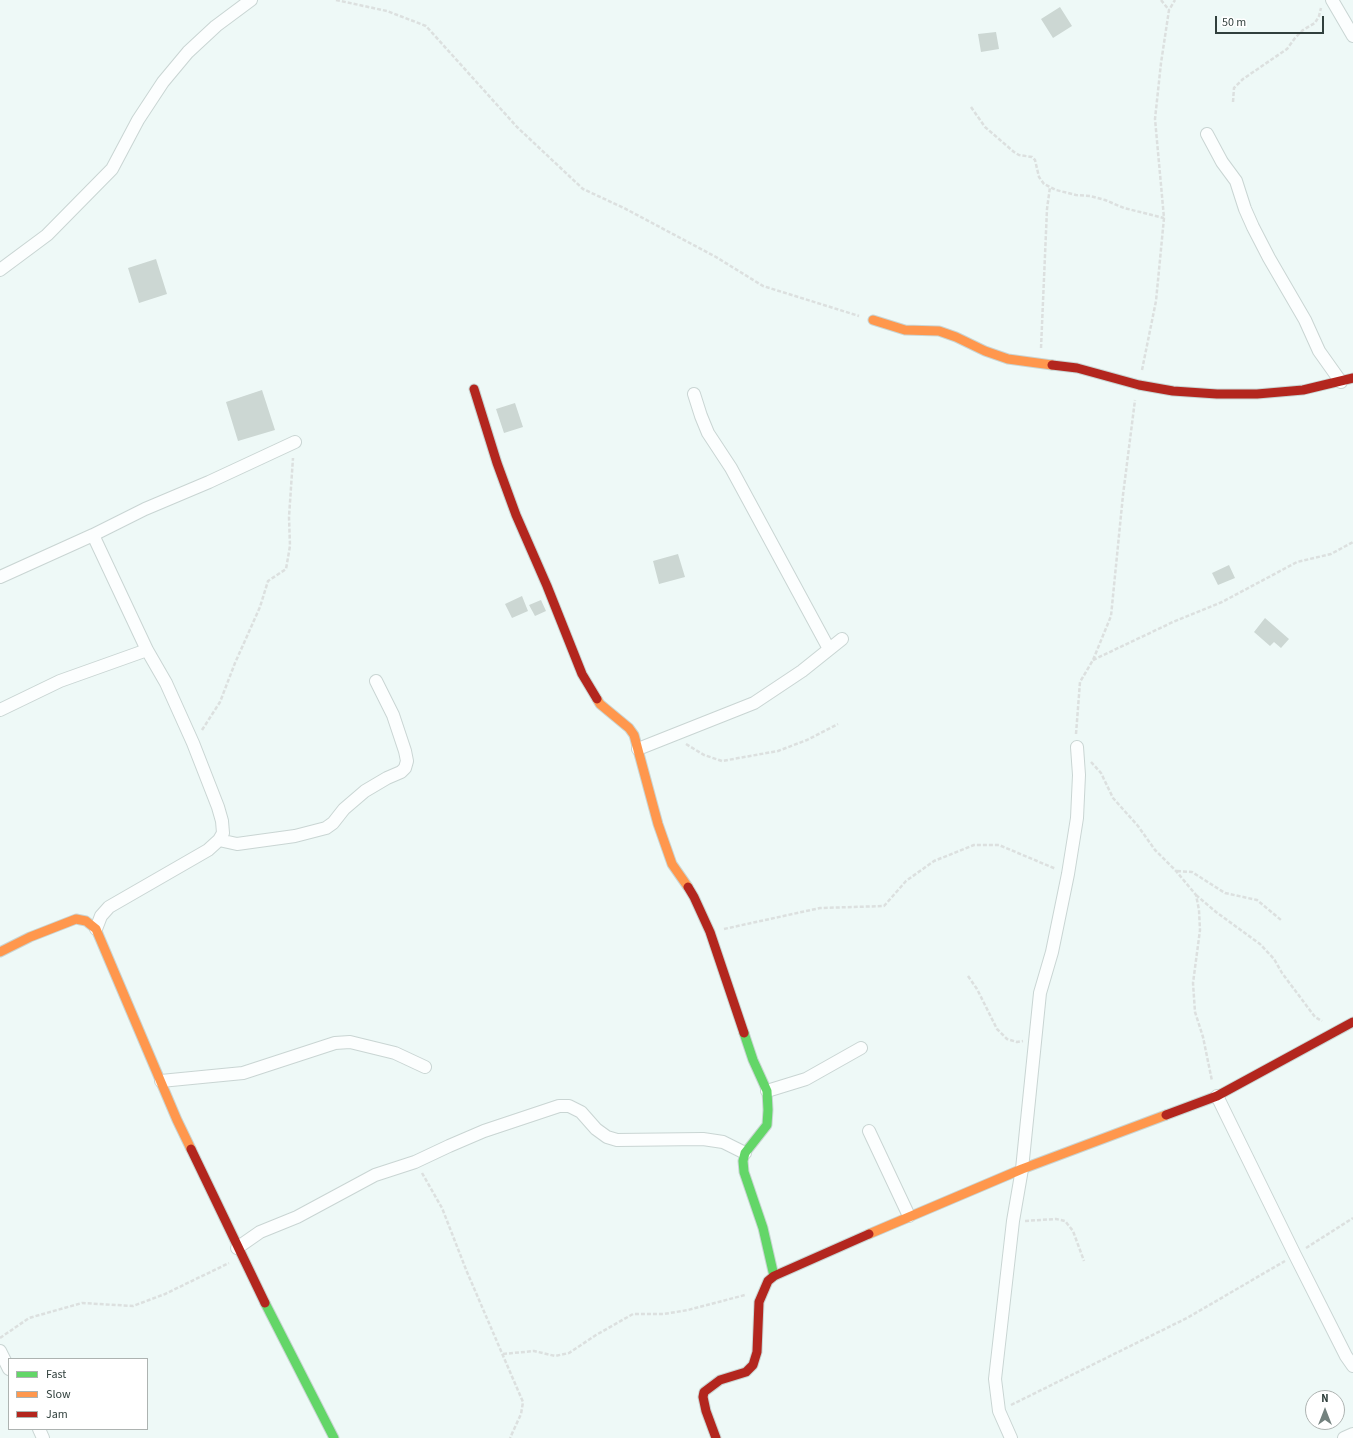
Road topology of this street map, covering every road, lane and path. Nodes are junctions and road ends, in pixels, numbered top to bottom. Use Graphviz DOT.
graph roads {
  1 [pos="251,0"];
  2 [pos="336,0"];
  3 [pos="1161,0"];
  4 [pos="1175,0"];
  5 [pos="1327,3"];
  6 [pos="1169,10"];
  7 [pos="1353,36"];
  8 [pos="1233,102"];
  9 [pos="972,106"];
  10 [pos="1207,134"];
  11 [pos="1050,187"];
  12 [pos="1164,218"];
  13 [pos="0,270"];
  14 [pos="873,320"];
  15 [pos="1040,363"];
  16 [pos="1347,380"];
  17 [pos="1138,385"];
  18 [pos="474,389"];
  19 [pos="694,394"];
  20 [pos="295,442"];
  21 [pos="92,535"];
  22 [pos="1353,542"];
  23 [pos="0,577"];
  24 [pos="842,639"];
  25 [pos="829,649"];
  26 [pos="147,650"];
  27 [pos="1093,660"];
  28 [pos="376,681"];
  29 [pos="0,710"];
  30 [pos="838,724"];
  31 [pos="672,735"];
  32 [pos="193,743"];
  33 [pos="1077,747"];
  34 [pos="638,749"];
  35 [pos="219,840"];
  36 [pos="1176,871"];
  37 [pos="1068,874"];
  38 [pos="1196,895"];
  39 [pos="1281,920"];
  40 [pos="96,929"];
  41 [pos="710,932"];
  42 [pos="0,952"];
  43 [pos="968,976"];
  44 [pos="1353,1022"];
  45 [pos="1338,1031"];
  46 [pos="1035,1038"];
  47 [pos="862,1048"];
  48 [pos="425,1067"];
  49 [pos="161,1081"];
  50 [pos="767,1091"];
  51 [pos="1217,1096"];
  52 [pos="869,1131"];
  53 [pos="745,1153"];
  54 [pos="415,1162"];
  55 [pos="1022,1169"];
  56 [pos="909,1216"];
  57 [pos="1353,1218"];
  58 [pos="1013,1221"];
  59 [pos="237,1248"];
  60 [pos="1295,1255"];
  61 [pos="1084,1261"];
  62 [pos="774,1276"];
  63 [pos="762,1291"];
  64 [pos="0,1338"];
  65 [pos="0,1351"];
  66 [pos="503,1354"];
  67 [pos="1353,1366"];
  68 [pos="8,1367"];
  69 [pos="999,1411"];
  70 [pos="1353,1434"];
  71 [pos="334,1438"];
  72 [pos="510,1438"];
  73 [pos="716,1438"];
  74 [pos="1011,1438"];
  75 [pos="1344,1438"];
  1 -- 13 [label="street"];
  2 -- 14 [label="path"];
  3 -- 6 [label="path"];
  4 -- 6 [label="path"];
  5 -- 7 [label="street"];
  5 -- 8 [label="path"];
  6 -- 12 [label="path"];
  9 -- 11 [label="path"];
  10 -- 16 [label="street"];
  11 -- 12 [label="path"];
  11 -- 15 [label="path"];
  12 -- 17 [label="path"];
  14 -- 15 [label="street"];
  15 -- 17 [label="street"];
  16 -- 17 [label="street"];
  17 -- 27 [label="path"];
  18 -- 34 [label="street"];
  19 -- 25 [label="street"];
  20 -- 21 [label="street"];
  20 -- 32 [label="path"];
  21 -- 23 [label="street"];
  21 -- 26 [label="street"];
  22 -- 27 [label="path"];
  24 -- 25 [label="street"];
  25 -- 31 [label="street"];
  26 -- 29 [label="street"];
  26 -- 32 [label="street"];
  27 -- 33 [label="path"];
  28 -- 35 [label="street"];
  30 -- 31 [label="path"];
  31 -- 34 [label="street"];
  32 -- 35 [label="street"];
  33 -- 36 [label="path"];
  33 -- 37 [label="street"];
  34 -- 41 [label="street"];
  35 -- 40 [label="street"];
  36 -- 38 [label="path"];
  36 -- 39 [label="path"];
  37 -- 41 [label="path"];
  37 -- 46 [label="street"];
  38 -- 45 [label="path"];
  38 -- 51 [label="path"];
  40 -- 42 [label="street"];
  40 -- 49 [label="street"];
  41 -- 50 [label="street"];
  43 -- 46 [label="path"];
  44 -- 45 [label="street"];
  45 -- 51 [label="street"];
  46 -- 55 [label="street"];
  47 -- 50 [label="street"];
  48 -- 49 [label="street"];
  49 -- 59 [label="street"];
  50 -- 53 [label="street"];
  51 -- 55 [label="street"];
  51 -- 60 [label="street"];
  52 -- 56 [label="street"];
  53 -- 54 [label="street"];
  53 -- 62 [label="street"];
  54 -- 59 [label="street"];
  54 -- 66 [label="path"];
  55 -- 56 [label="street"];
  55 -- 58 [label="street"];
  56 -- 62 [label="street"];
  57 -- 60 [label="path"];
  58 -- 61 [label="path"];
  58 -- 69 [label="street"];
  59 -- 64 [label="path"];
  59 -- 71 [label="street"];
  60 -- 67 [label="street"];
  60 -- 69 [label="path"];
  62 -- 63 [label="street"];
  63 -- 66 [label="path"];
  63 -- 73 [label="street"];
  65 -- 68 [label="street"];
  66 -- 72 [label="path"];
  69 -- 74 [label="street"];
  70 -- 75 [label="street"];
}
